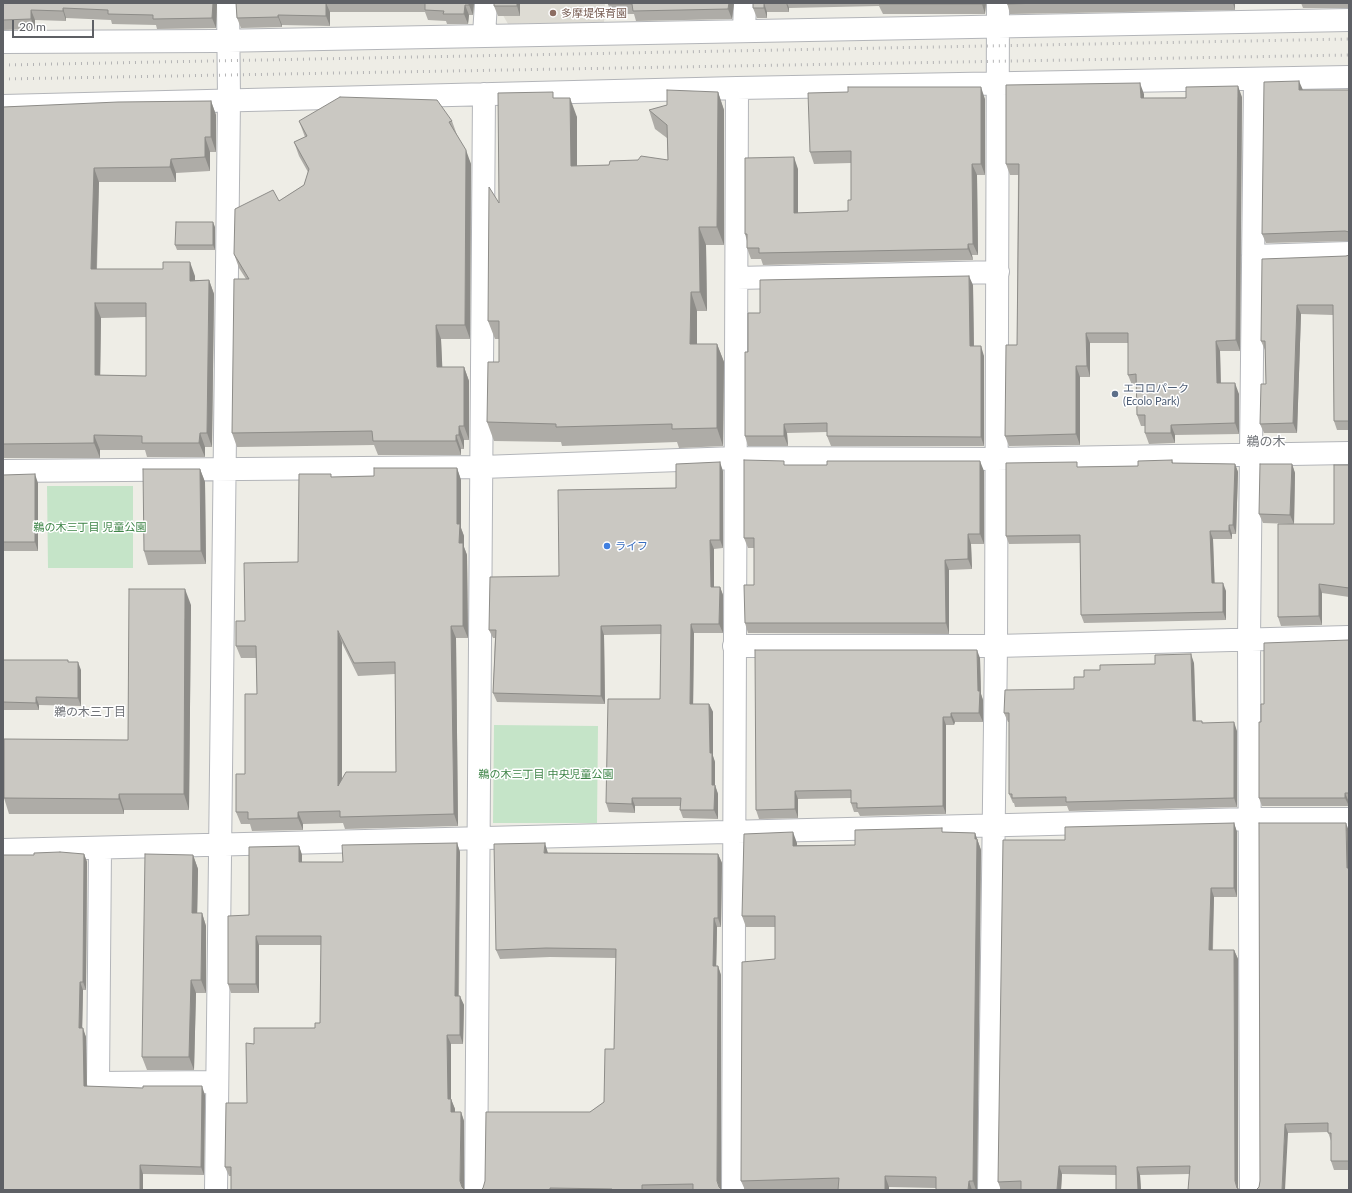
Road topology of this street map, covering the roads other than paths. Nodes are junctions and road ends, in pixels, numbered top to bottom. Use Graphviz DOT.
graph roads {
  1 [pos="228,3"];
  2 [pos="486,3"];
  3 [pos="745,3"];
  4 [pos="998,3"];
  5 [pos="1258,12"];
  6 [pos="1349,20"];
  7 [pos="998,27"];
  8 [pos="744,31"];
  9 [pos="484,35"];
  10 [pos="227,41"];
  11 [pos="3,42"];
  12 [pos="1349,78"];
  13 [pos="1255,79"];
  14 [pos="999,84"];
  15 [pos="737,88"];
  16 [pos="484,94"];
  17 [pos="229,99"];
  18 [pos="3,106"];
  19 [pos="1349,253"];
  20 [pos="1253,256"];
  21 [pos="998,272"];
  22 [pos="736,278"];
  23 [pos="1349,453"];
  24 [pos="1250,455"];
  25 [pos="736,458"];
  26 [pos="997,459"];
  27 [pos="482,467"];
  28 [pos="224,468"];
  29 [pos="3,471"];
  30 [pos="1349,637"];
  31 [pos="1249,639"];
  32 [pos="734,646"];
  33 [pos="996,646"];
  34 [pos="1349,819"];
  35 [pos="1250,820"];
  36 [pos="993,827"];
  37 [pos="735,833"];
  38 [pos="479,838"];
  39 [pos="222,845"];
  40 [pos="100,849"];
  41 [pos="3,850"];
  42 [pos="216,1082"];
  43 [pos="216,1190"];
  44 [pos="476,1190"];
  45 [pos="733,1190"];
  46 [pos="989,1190"];
  47 [pos="1250,1190"];
  1 -- 10 [label="street"];
  2 -- 9 [label="street"];
  3 -- 8 [label="street"];
  4 -- 7 [label="street"];
  5 -- 6 [label="street"];
  5 -- 7 [label="street"];
  7 -- 8 [label="street"];
  7 -- 14 [label="street"];
  8 -- 9 [label="street"];
  9 -- 10 [label="street"];
  10 -- 11 [label="street"];
  10 -- 17 [label="street"];
  12 -- 13 [label="street"];
  13 -- 14 [label="street"];
  13 -- 20 [label="street"];
  14 -- 15 [label="street"];
  14 -- 21 [label="street"];
  15 -- 16 [label="street"];
  15 -- 22 [label="street"];
  16 -- 17 [label="street"];
  16 -- 27 [label="street"];
  17 -- 18 [label="street"];
  17 -- 28 [label="street"];
  19 -- 20 [label="street"];
  20 -- 24 [label="street"];
  21 -- 22 [label="street"];
  21 -- 26 [label="street"];
  22 -- 25 [label="street"];
  23 -- 24 [label="street"];
  24 -- 26 [label="street"];
  24 -- 31 [label="street"];
  25 -- 26 [label="street"];
  25 -- 27 [label="street"];
  25 -- 32 [label="street"];
  26 -- 33 [label="street"];
  27 -- 28 [label="street"];
  27 -- 38 [label="street"];
  28 -- 29 [label="street"];
  28 -- 39 [label="street"];
  30 -- 31 [label="street"];
  31 -- 33 [label="street"];
  31 -- 35 [label="street"];
  32 -- 33 [label="street"];
  32 -- 37 [label="street"];
  33 -- 36 [label="street"];
  34 -- 35 [label="street"];
  35 -- 36 [label="street"];
  35 -- 47 [label="street"];
  36 -- 37 [label="street"];
  36 -- 46 [label="street"];
  37 -- 38 [label="street"];
  37 -- 45 [label="street"];
  38 -- 39 [label="street"];
  38 -- 44 [label="street"];
  39 -- 40 [label="street"];
  39 -- 42 [label="street"];
  40 -- 41 [label="street"];
  40 -- 42 [label="street"];
  42 -- 43 [label="street"];
}
